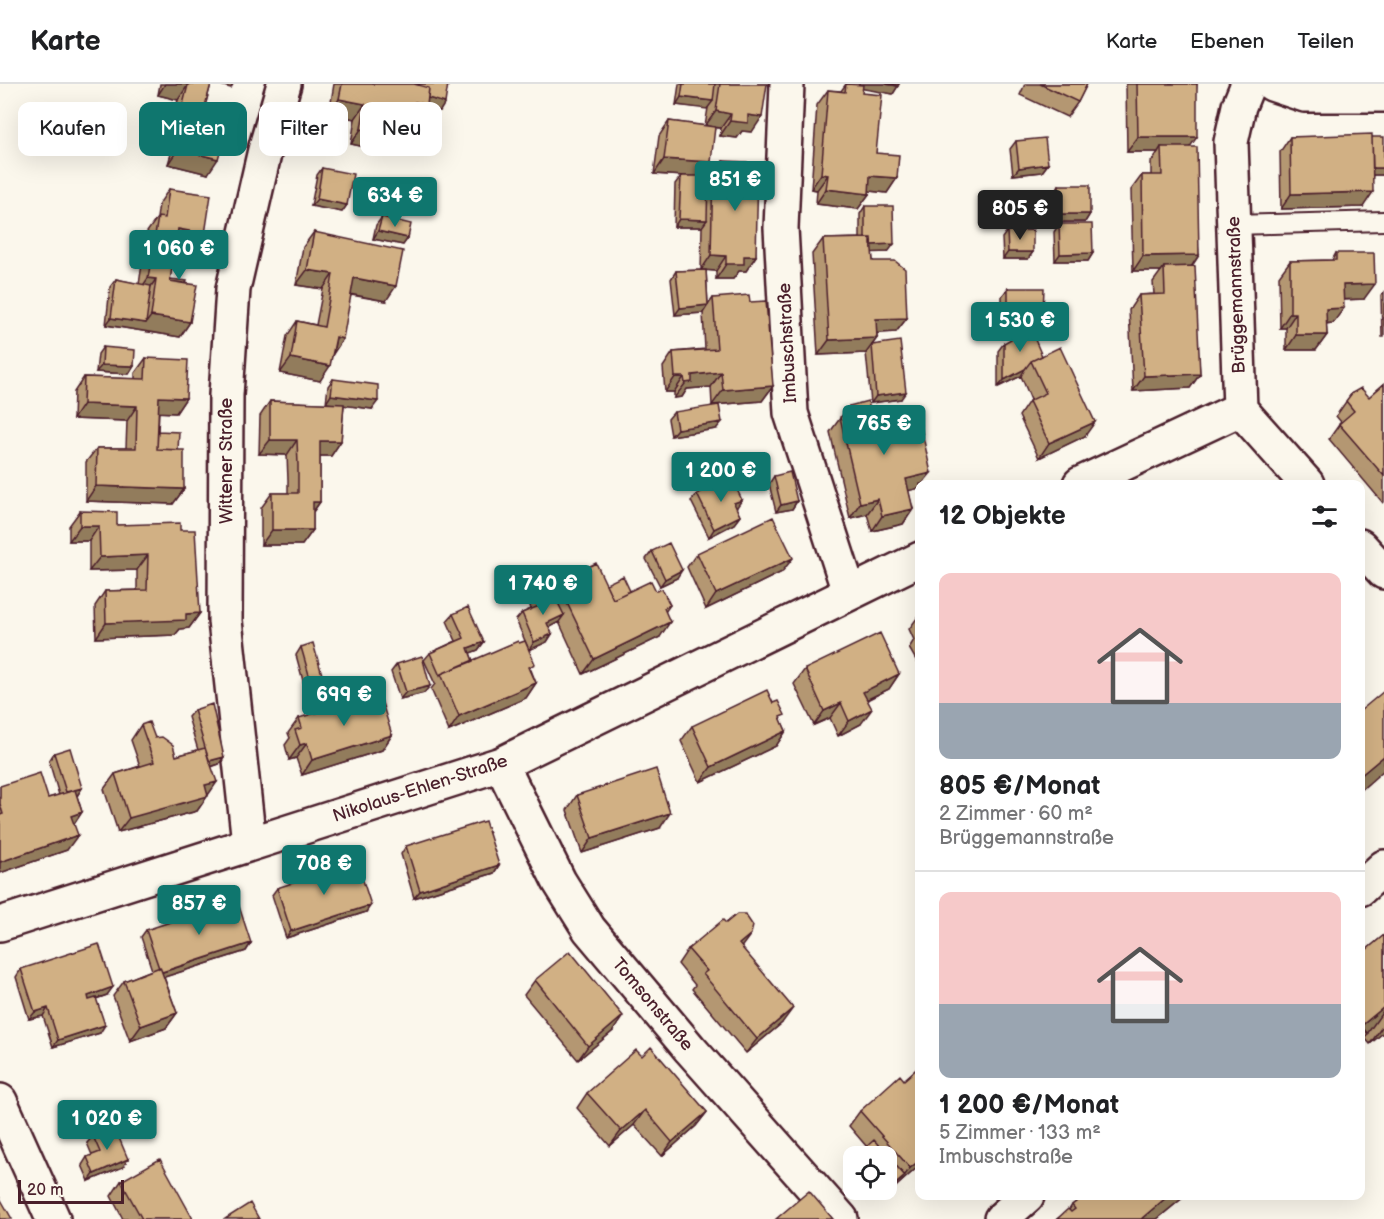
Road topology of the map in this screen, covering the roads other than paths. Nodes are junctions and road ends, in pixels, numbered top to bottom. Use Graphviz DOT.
graph roads {
  1 [pos="284,84"];
  2 [pos="787,84"];
  3 [pos="1248,84"];
  4 [pos="1280,86"];
  5 [pos="1384,95"];
  6 [pos="1384,220"];
  7 [pos="1232,225"];
  8 [pos="1240,410"];
  9 [pos="1089,480"];
  10 [pos="1302,480"];
  11 [pos="1365,551"];
  12 [pos="915,561"];
  13 [pos="1384,572"];
  14 [pos="849,592"];
  15 [pos="501,764"];
  16 [pos="249,843"];
  17 [pos="1384,867"];
  18 [pos="1365,884"];
  19 [pos="0,924"];
  20 [pos="0,1101"];
  21 [pos="1022,1200"];
  22 [pos="53,1219"];
  23 [pos="841,1219"];
  24 [pos="1001,1219"];
  1 -- 16 [label="street, Wittener Straße"];
  2 -- 14 [label="street, Imbuschstraße"];
  3 -- 7 [label="street, Brüggemannstraße"];
  4 -- 5 [label="street"];
  6 -- 7 [label="lane"];
  7 -- 8 [label="street, Brüggemannstraße"];
  8 -- 9 [label="street"];
  8 -- 10 [label="street"];
  11 -- 13 [label="street"];
  12 -- 14 [label="street, Nikolaus-Ehlen-Straße"];
  14 -- 15 [label="street, Nikolaus-Ehlen-Straße"];
  15 -- 16 [label="street, Nikolaus-Ehlen-Straße"];
  15 -- 23 [label="street, Tomsonstraße"];
  16 -- 19 [label="street, Nikolaus-Ehlen-Straße"];
  17 -- 18 [label="street"];
  20 -- 22 [label="street"];
  21 -- 24 [label="street"];
}
